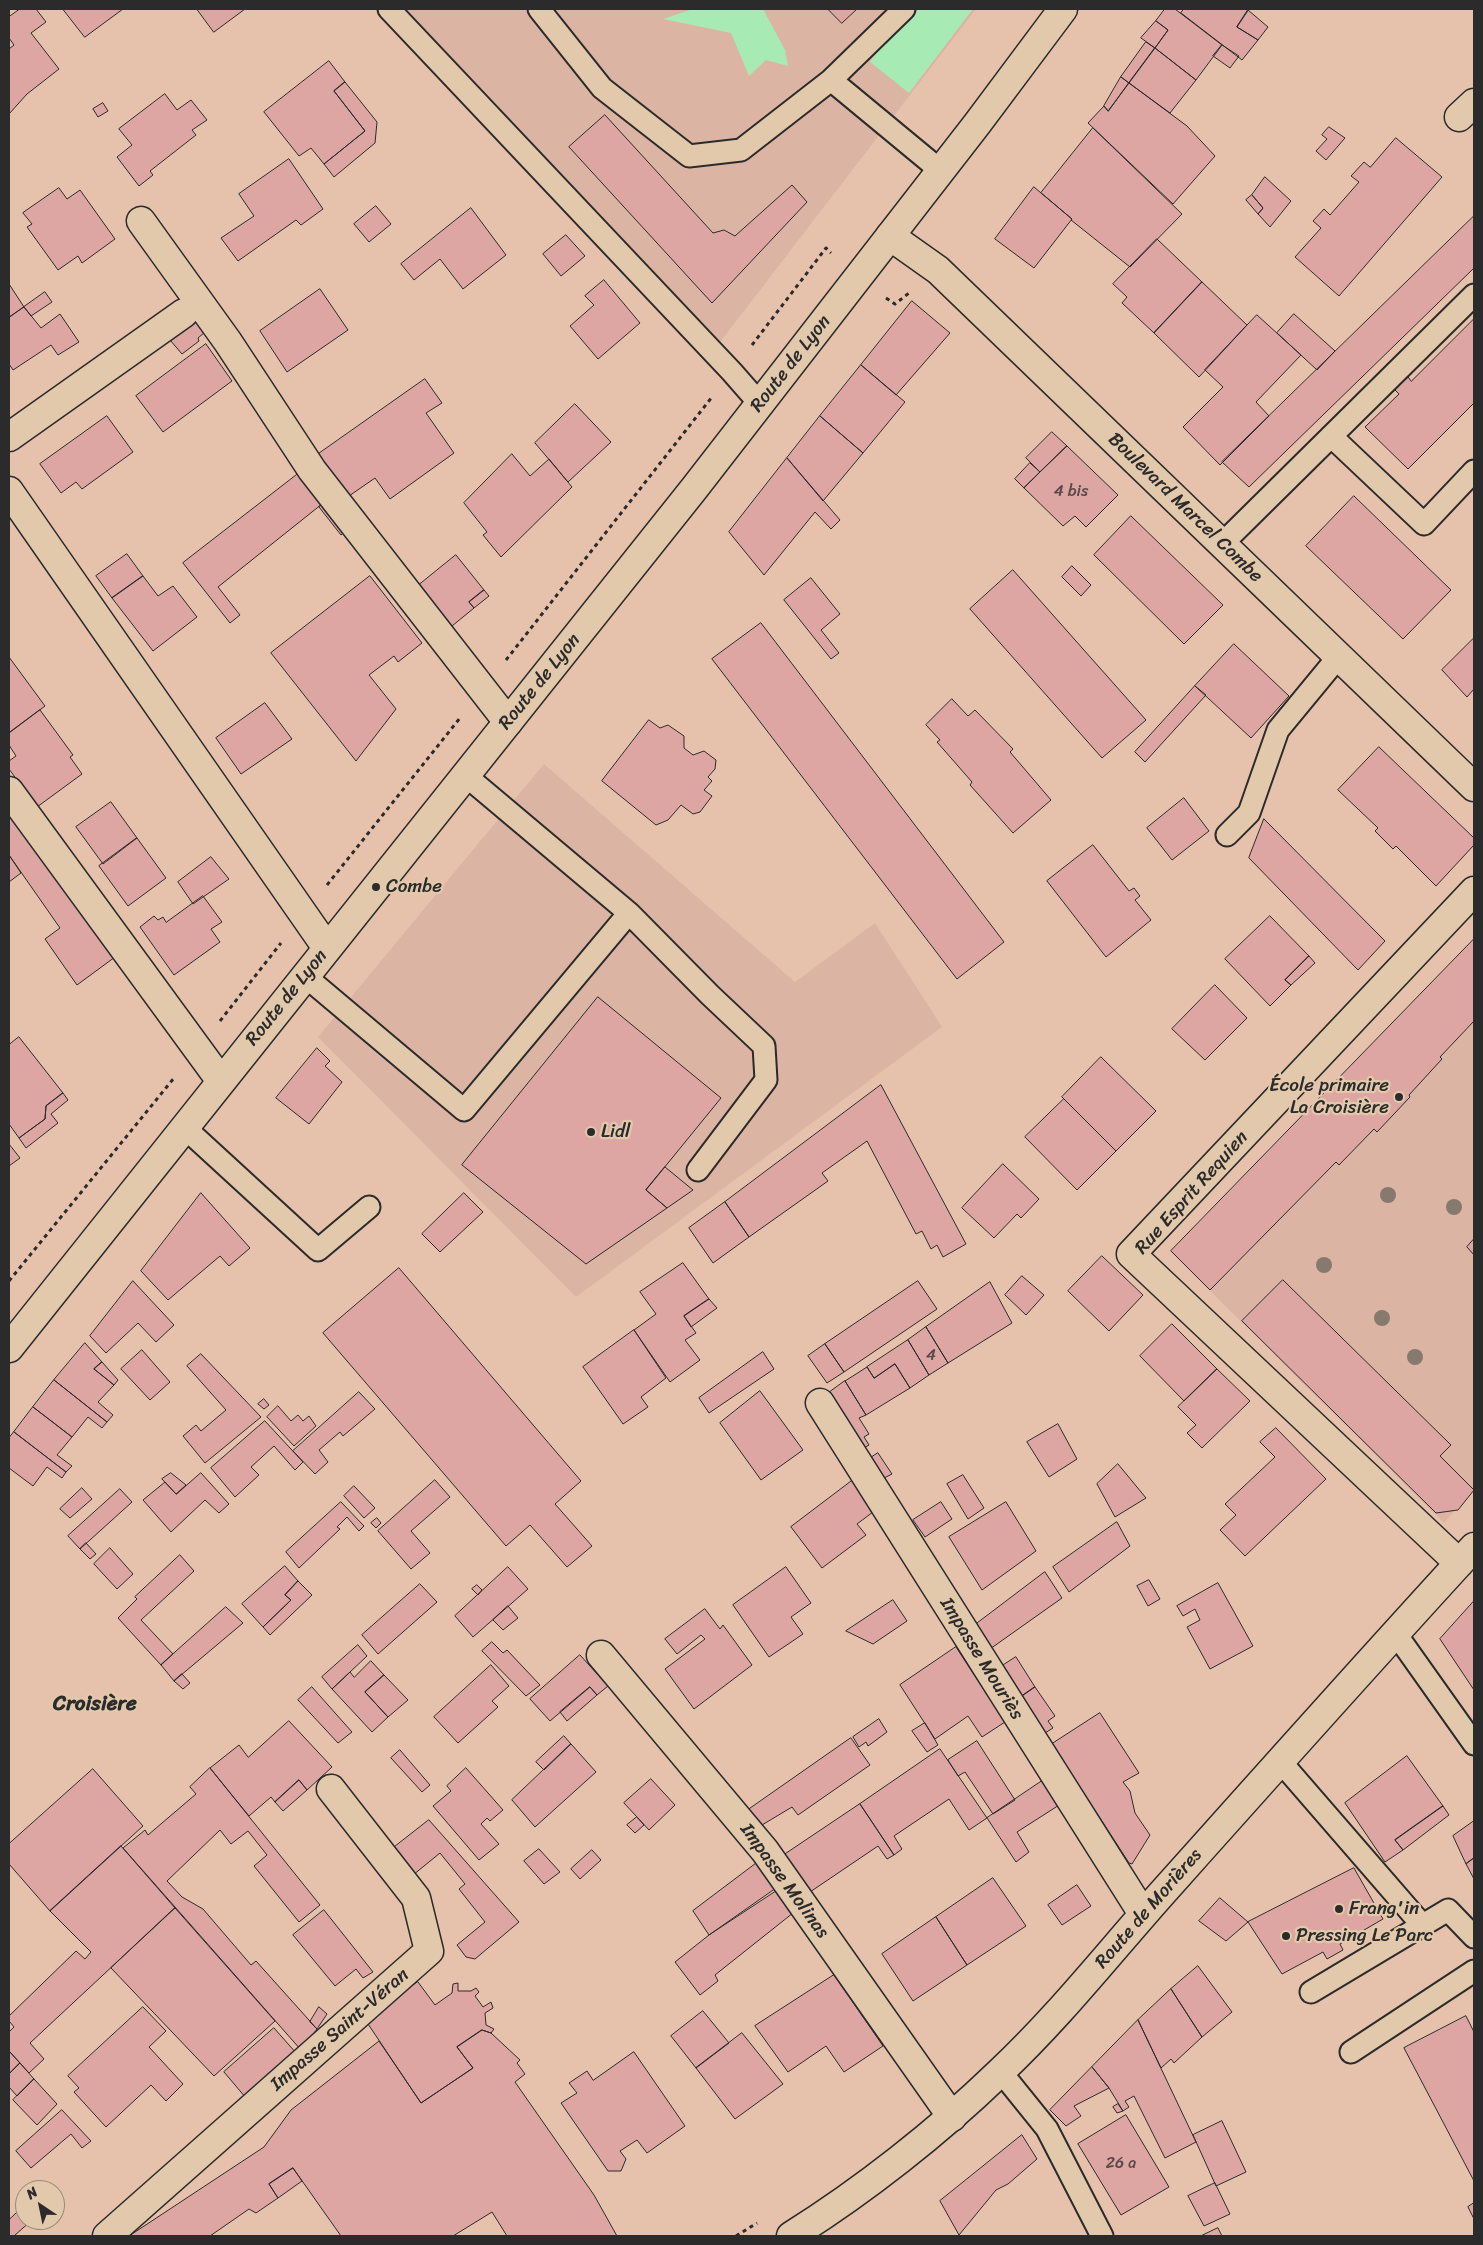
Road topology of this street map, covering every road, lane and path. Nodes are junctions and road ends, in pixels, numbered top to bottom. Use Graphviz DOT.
graph roads {
  1 [pos="389,9"];
  2 [pos="539,9"];
  3 [pos="904,9"];
  4 [pos="1063,9"];
  5 [pos="831,80"];
  6 [pos="941,171"];
  7 [pos="142,221"];
  8 [pos="890,236"];
  9 [pos="1474,295"];
  10 [pos="184,313"];
  11 [pos="760,404"];
  12 [pos="1331,436"];
  13 [pos="9,437"];
  14 [pos="1474,470"];
  15 [pos="9,491"];
  16 [pos="1223,543"];
  17 [pos="1340,656"];
  18 [pos="508,722"];
  19 [pos="465,775"];
  20 [pos="1474,787"];
  21 [pos="9,791"];
  22 [pos="1227,835"];
  23 [pos="1474,891"];
  24 [pos="629,913"];
  25 [pos="327,948"];
  26 [pos="305,976"];
  27 [pos="221,1081"];
  28 [pos="184,1127"];
  29 [pos="698,1170"];
  30 [pos="369,1208"];
  31 [pos="9,1348"];
  32 [pos="820,1403"];
  33 [pos="1467,1555"];
  34 [pos="1396,1634"];
  35 [pos="601,1656"];
  36 [pos="1474,1744"];
  37 [pos="1280,1761"];
  38 [pos="331,1789"];
  39 [pos="1143,1914"];
  40 [pos="1423,1926"];
  41 [pos="1474,1937"];
  42 [pos="1474,1971"];
  43 [pos="1311,1992"];
  44 [pos="1351,2052"];
  45 [pos="1001,2072"];
  46 [pos="952,2117"];
  47 [pos="796,2235"];
  48 [pos="107,2236"];
  49 [pos="1102,2236"];
  1 -- 11 [label="lane"];
  2 -- 5 [label="lane"];
  3 -- 5 [label="lane"];
  4 -- 6 [label="street, Route de Lyon"];
  5 -- 6 [label="lane"];
  6 -- 8 [label="street, Route de Lyon"];
  7 -- 18 [label="street"];
  8 -- 11 [label="street, Route de Lyon"];
  8 -- 16 [label="street, Boulevard Marcel Combe"];
  9 -- 12 [label="lane"];
  10 -- 13 [label="street"];
  11 -- 18 [label="street, Route de Lyon"];
  12 -- 14 [label="lane"];
  12 -- 16 [label="lane"];
  15 -- 25 [label="street"];
  16 -- 17 [label="street, Boulevard Marcel Combe"];
  17 -- 20 [label="street, Boulevard Marcel Combe"];
  17 -- 22 [label="lane"];
  18 -- 19 [label="street, Route de Lyon"];
  19 -- 24 [label="lane"];
  19 -- 25 [label="street, Route de Lyon"];
  21 -- 27 [label="street"];
  23 -- 33 [label="street, Rue Esprit Requien"];
  24 -- 26 [label="lane"];
  24 -- 29 [label="lane"];
  25 -- 26 [label="street, Route de Lyon"];
  26 -- 27 [label="street, Route de Lyon"];
  27 -- 28 [label="street, Route de Lyon"];
  28 -- 30 [label="lane"];
  28 -- 31 [label="street, Route de Lyon"];
  32 -- 39 [label="street, Impasse Mouriès"];
  33 -- 34 [label="street, Route de Morières"];
  34 -- 36 [label="lane"];
  34 -- 37 [label="street, Route de Morières"];
  35 -- 46 [label="street, Impasse Molinas"];
  37 -- 39 [label="street, Route de Morières"];
  37 -- 40 [label="lane"];
  38 -- 48 [label="street, Impasse Saint-Véran"];
  39 -- 45 [label="street, Route de Morières"];
  40 -- 41 [label="lane"];
  40 -- 43 [label="lane"];
  42 -- 44 [label="lane"];
  45 -- 46 [label="street, Route de Morières"];
  45 -- 49 [label="lane"];
  46 -- 47 [label="street, Route de Morières"];
}
